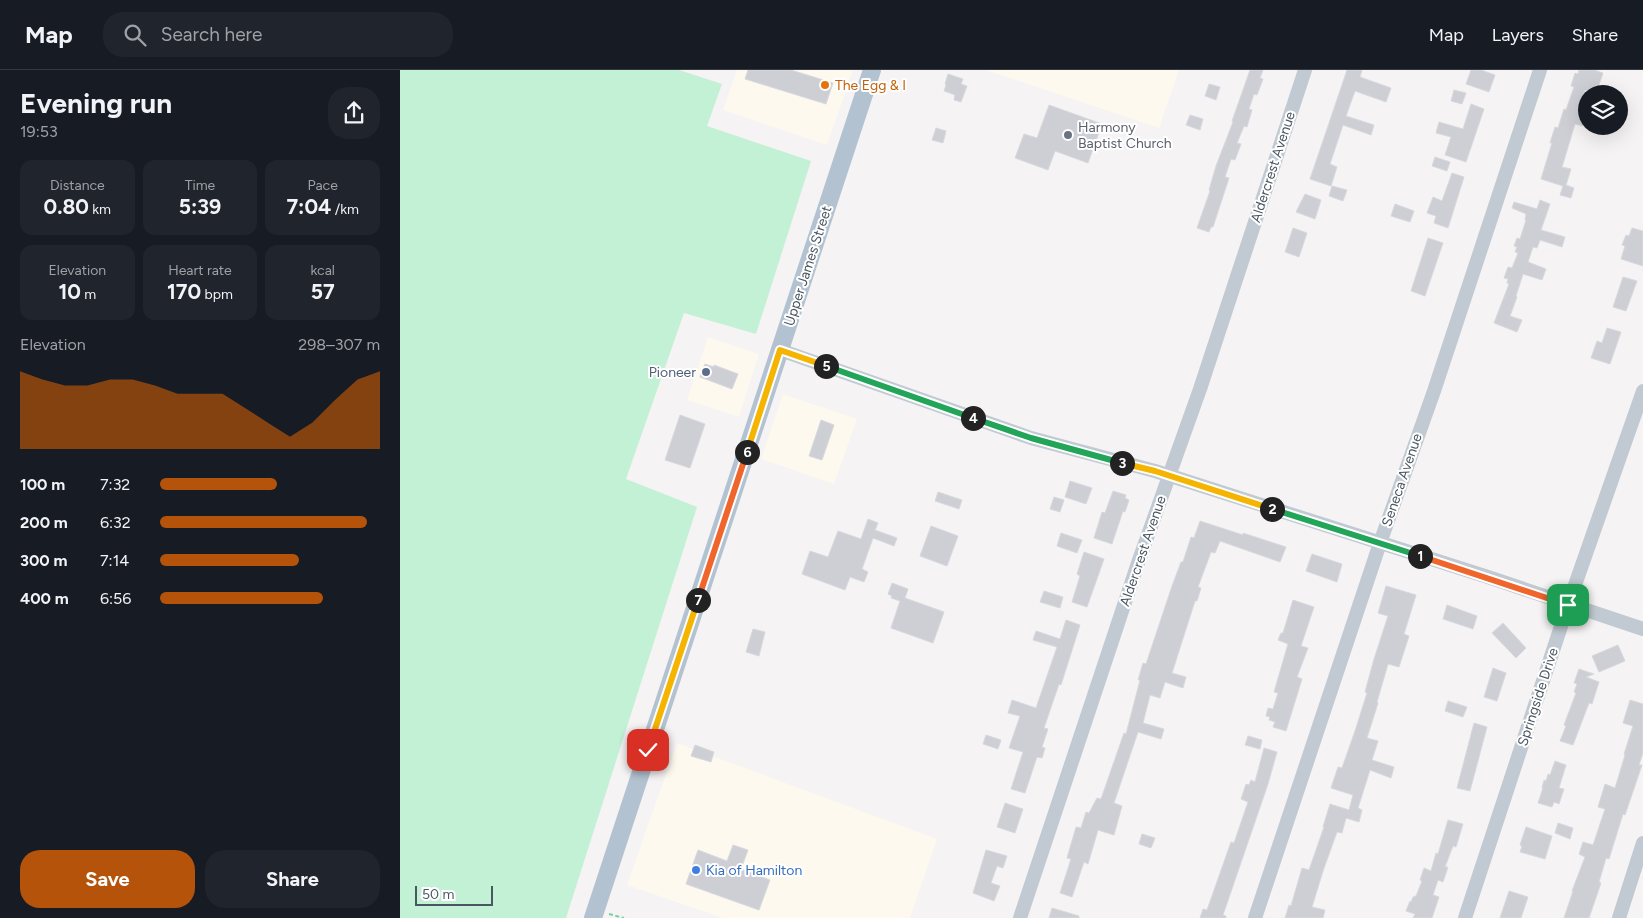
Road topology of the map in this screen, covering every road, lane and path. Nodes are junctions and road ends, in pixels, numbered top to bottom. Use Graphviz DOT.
graph roads {
  1 [pos="872,70"];
  2 [pos="1306,70"];
  3 [pos="1540,70"];
  4 [pos="780,350"];
  5 [pos="1643,391"];
  6 [pos="1169,476"];
  7 [pos="1380,543"];
  8 [pos="1568,605"];
  9 [pos="1643,630"];
  10 [pos="1643,843"];
  11 [pos="593,918"];
  12 [pos="1020,918"];
  13 [pos="1255,918"];
  14 [pos="1464,918"];
  15 [pos="1619,918"];
  1 -- 4 [label="main road, Upper James Street"];
  2 -- 6 [label="street, Aldercrest Avenue"];
  3 -- 7 [label="street, Seneca Avenue"];
  4 -- 6 [label="street"];
  4 -- 11 [label="main road, Upper James Street"];
  5 -- 8 [label="street, Springside Drive"];
  6 -- 7 [label="street"];
  6 -- 12 [label="street, Aldercrest Avenue"];
  7 -- 8 [label="street"];
  7 -- 13 [label="street, Seneca Avenue"];
  8 -- 9 [label="street"];
  8 -- 14 [label="street, Springside Drive"];
  10 -- 15 [label="street"];
}
